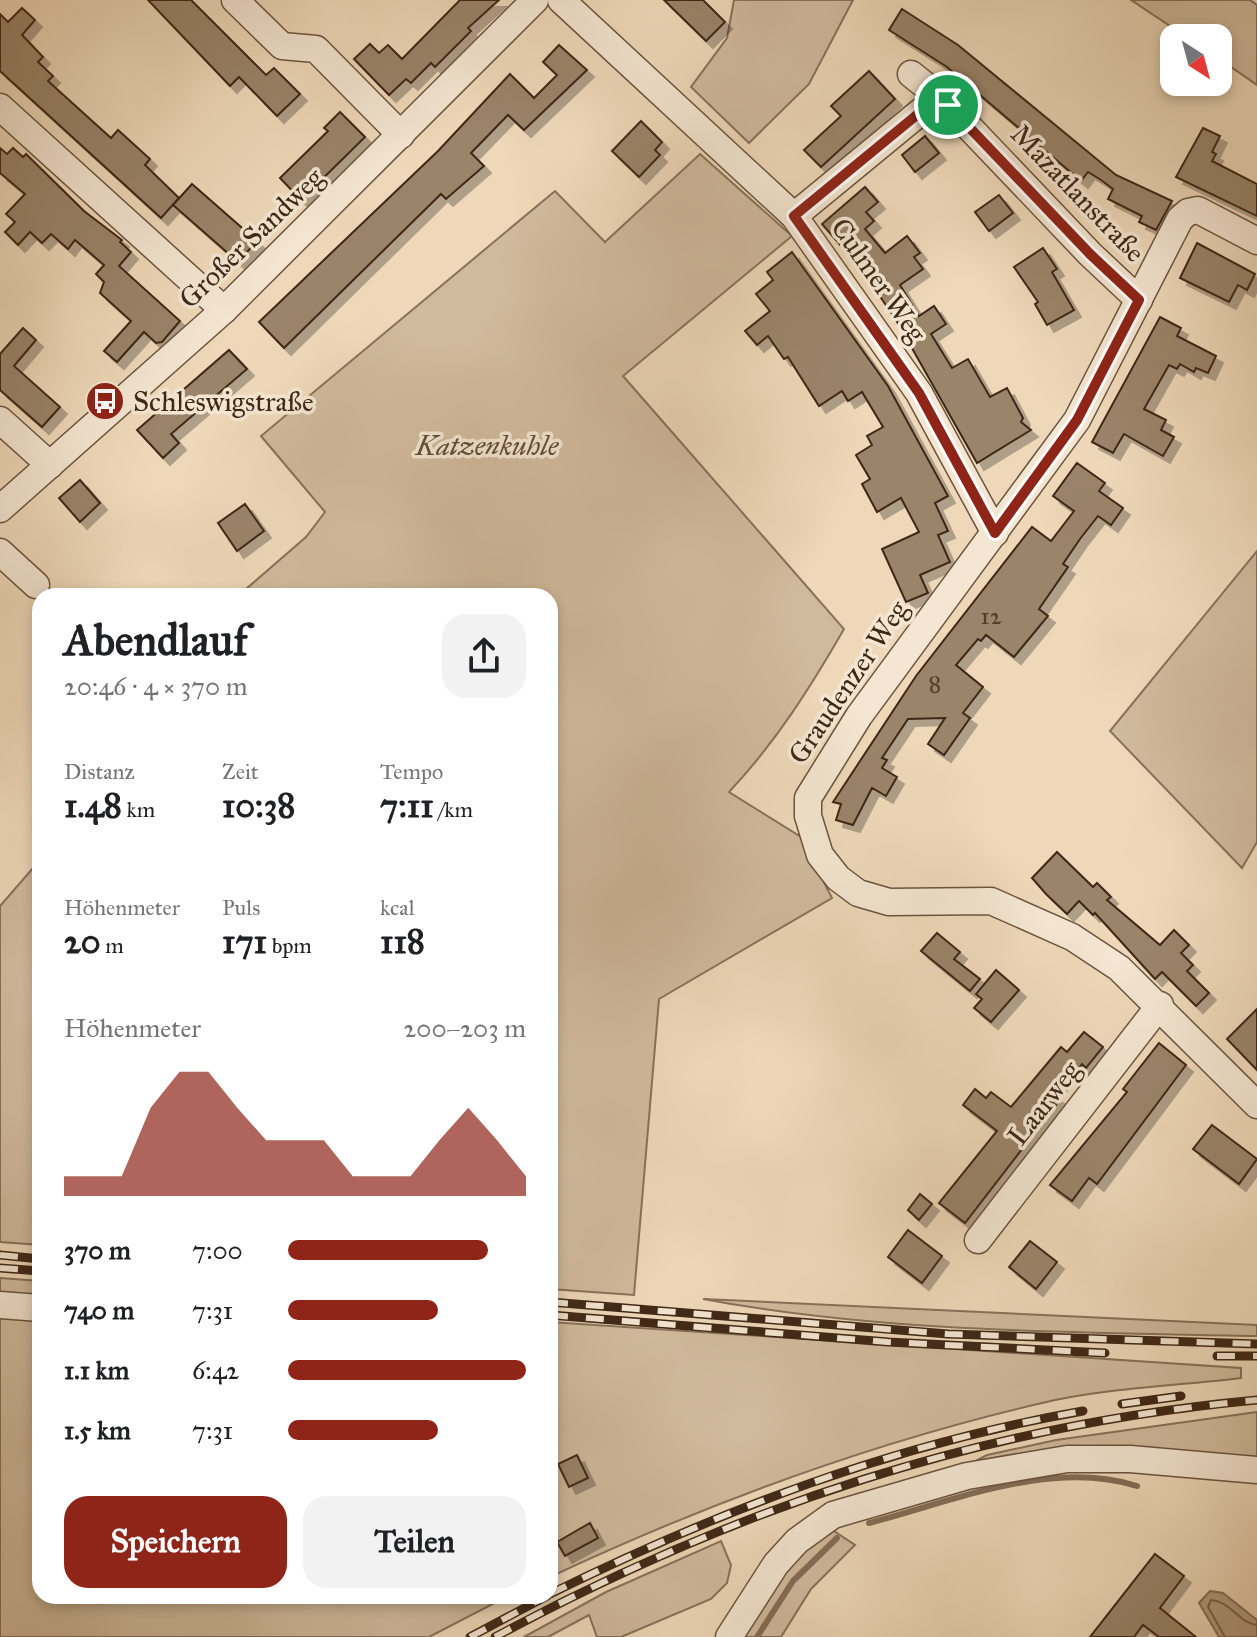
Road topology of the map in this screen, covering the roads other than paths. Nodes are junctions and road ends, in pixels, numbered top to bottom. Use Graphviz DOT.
graph roads {
  1 [pos="235,0"];
  2 [pos="535,0"];
  3 [pos="561,0"];
  4 [pos="911,74"];
  5 [pos="935,100"];
  6 [pos="0,107"];
  7 [pos="401,135"];
  8 [pos="794,216"];
  9 [pos="1257,241"];
  10 [pos="1139,300"];
  11 [pos="224,310"];
  12 [pos="0,420"];
  13 [pos="50,465"];
  14 [pos="0,509"];
  15 [pos="995,533"];
  16 [pos="0,552"];
  17 [pos="36,585"];
  18 [pos="1160,1005"];
  19 [pos="1257,1105"];
  20 [pos="978,1240"];
  21 [pos="0,1305"];
  22 [pos="32,1307"];
  23 [pos="1257,1470"];
  24 [pos="729,1637"];
  1 -- 7 [label="street"];
  2 -- 7 [label="street, Großer Sandweg"];
  3 -- 8 [label="street, Culmer Weg"];
  4 -- 5 [label="street, Mazatlanstraße"];
  5 -- 8 [label="street"];
  5 -- 10 [label="street, Mazatlanstraße"];
  6 -- 11 [label="street"];
  7 -- 11 [label="street, Großer Sandweg"];
  8 -- 15 [label="street, Culmer Weg"];
  9 -- 10 [label="street, Graudenzer Weg"];
  10 -- 15 [label="street, Graudenzer Weg"];
  11 -- 13 [label="street, Großer Sandweg"];
  12 -- 13 [label="street"];
  13 -- 14 [label="street, Großer Sandweg"];
  15 -- 18 [label="street, Graudenzer Weg"];
  16 -- 17 [label="street"];
  18 -- 19 [label="street, Graudenzer Weg"];
  18 -- 20 [label="street, Laarweg"];
  21 -- 22 [label="street"];
  23 -- 24 [label="street"];
}
